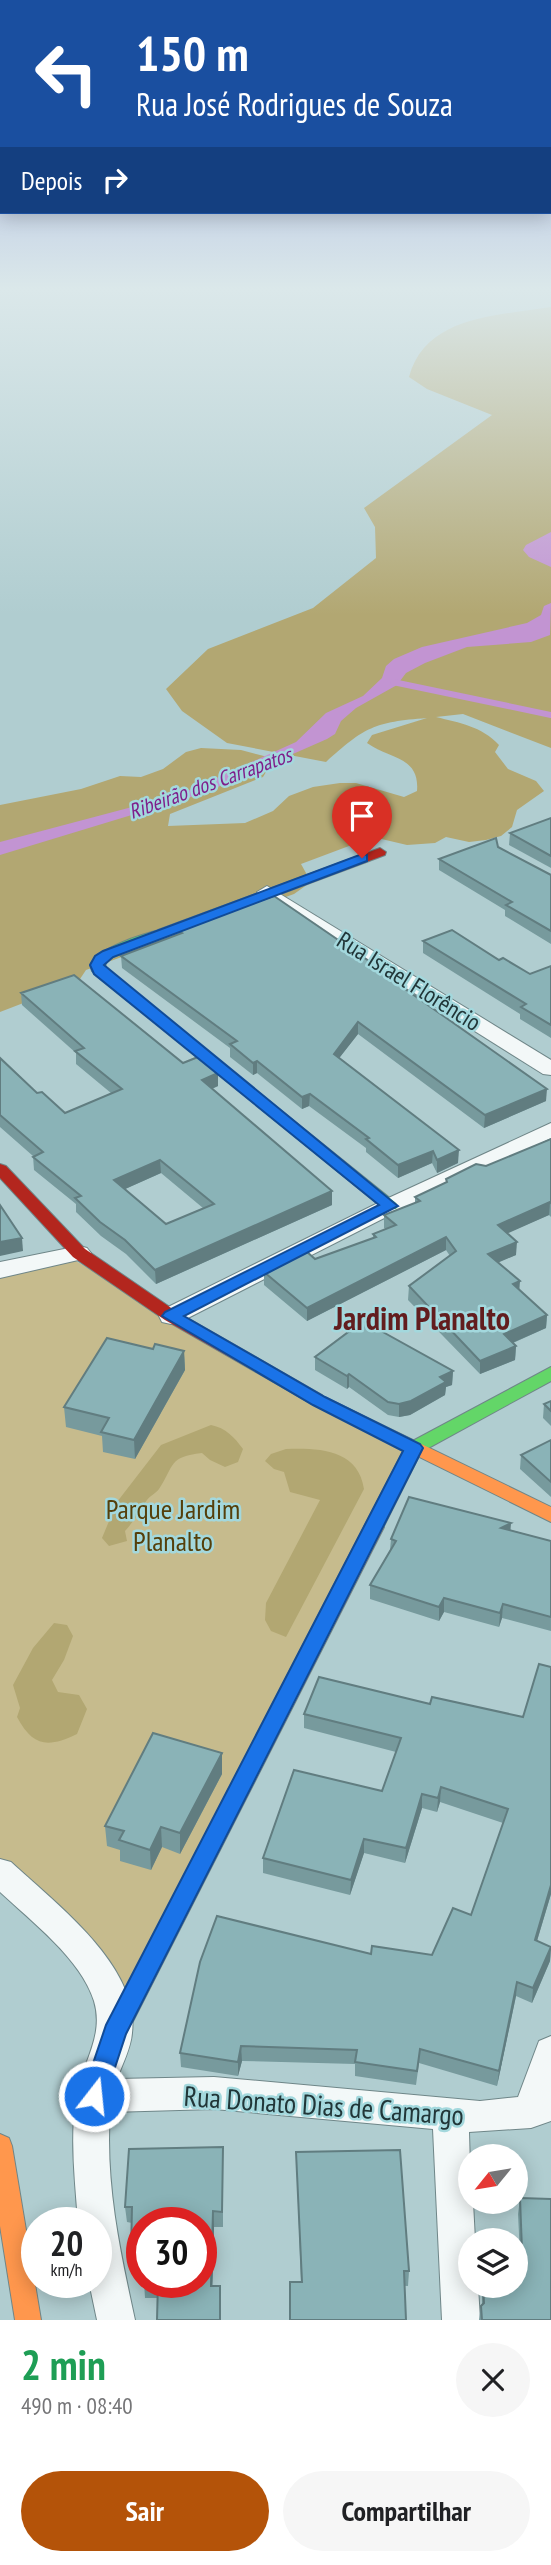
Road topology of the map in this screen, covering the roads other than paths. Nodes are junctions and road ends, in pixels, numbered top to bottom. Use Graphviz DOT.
graph roads {
  1 [pos="380,852"];
  2 [pos="267,892"];
  3 [pos="551,1069"];
  4 [pos="551,1130"];
  5 [pos="0,1169"];
  6 [pos="390,1206"];
  7 [pos="79,1253"];
  8 [pos="0,1270"];
  9 [pos="171,1316"];
  10 [pos="551,1373"];
  11 [pos="414,1448"];
  12 [pos="551,1515"];
  13 [pos="0,1872"];
  14 [pos="115,2033"];
  15 [pos="551,2052"];
  16 [pos="94,2096"];
  17 [pos="541,2108"];
  18 [pos="450,2115"];
  19 [pos="0,2146"];
  20 [pos="95,2207"];
  21 [pos="111,2298"];
  22 [pos="28,2320"];
  23 [pos="116,2320"];
  24 [pos="461,2320"];
  1 -- 2 [label="street"];
  2 -- 3 [label="street, Rua Israel Florêncio"];
  2 -- 6 [label="street"];
  4 -- 6 [label="street"];
  5 -- 7 [label="street"];
  6 -- 9 [label="street"];
  7 -- 8 [label="street"];
  7 -- 9 [label="street"];
  9 -- 11 [label="street"];
  10 -- 11 [label="street"];
  11 -- 12 [label="street"];
  11 -- 14 [label="street"];
  13 -- 14 [label="street"];
  14 -- 16 [label="street"];
  15 -- 17 [label="street"];
  16 -- 18 [label="street, Rua Donato Dias de Camargo"];
  16 -- 20 [label="street"];
  17 -- 18 [label="street, Rua Donato Dias de Camargo"];
  18 -- 24 [label="street"];
  19 -- 22 [label="street"];
  21 -- 23 [label="street"];
}
